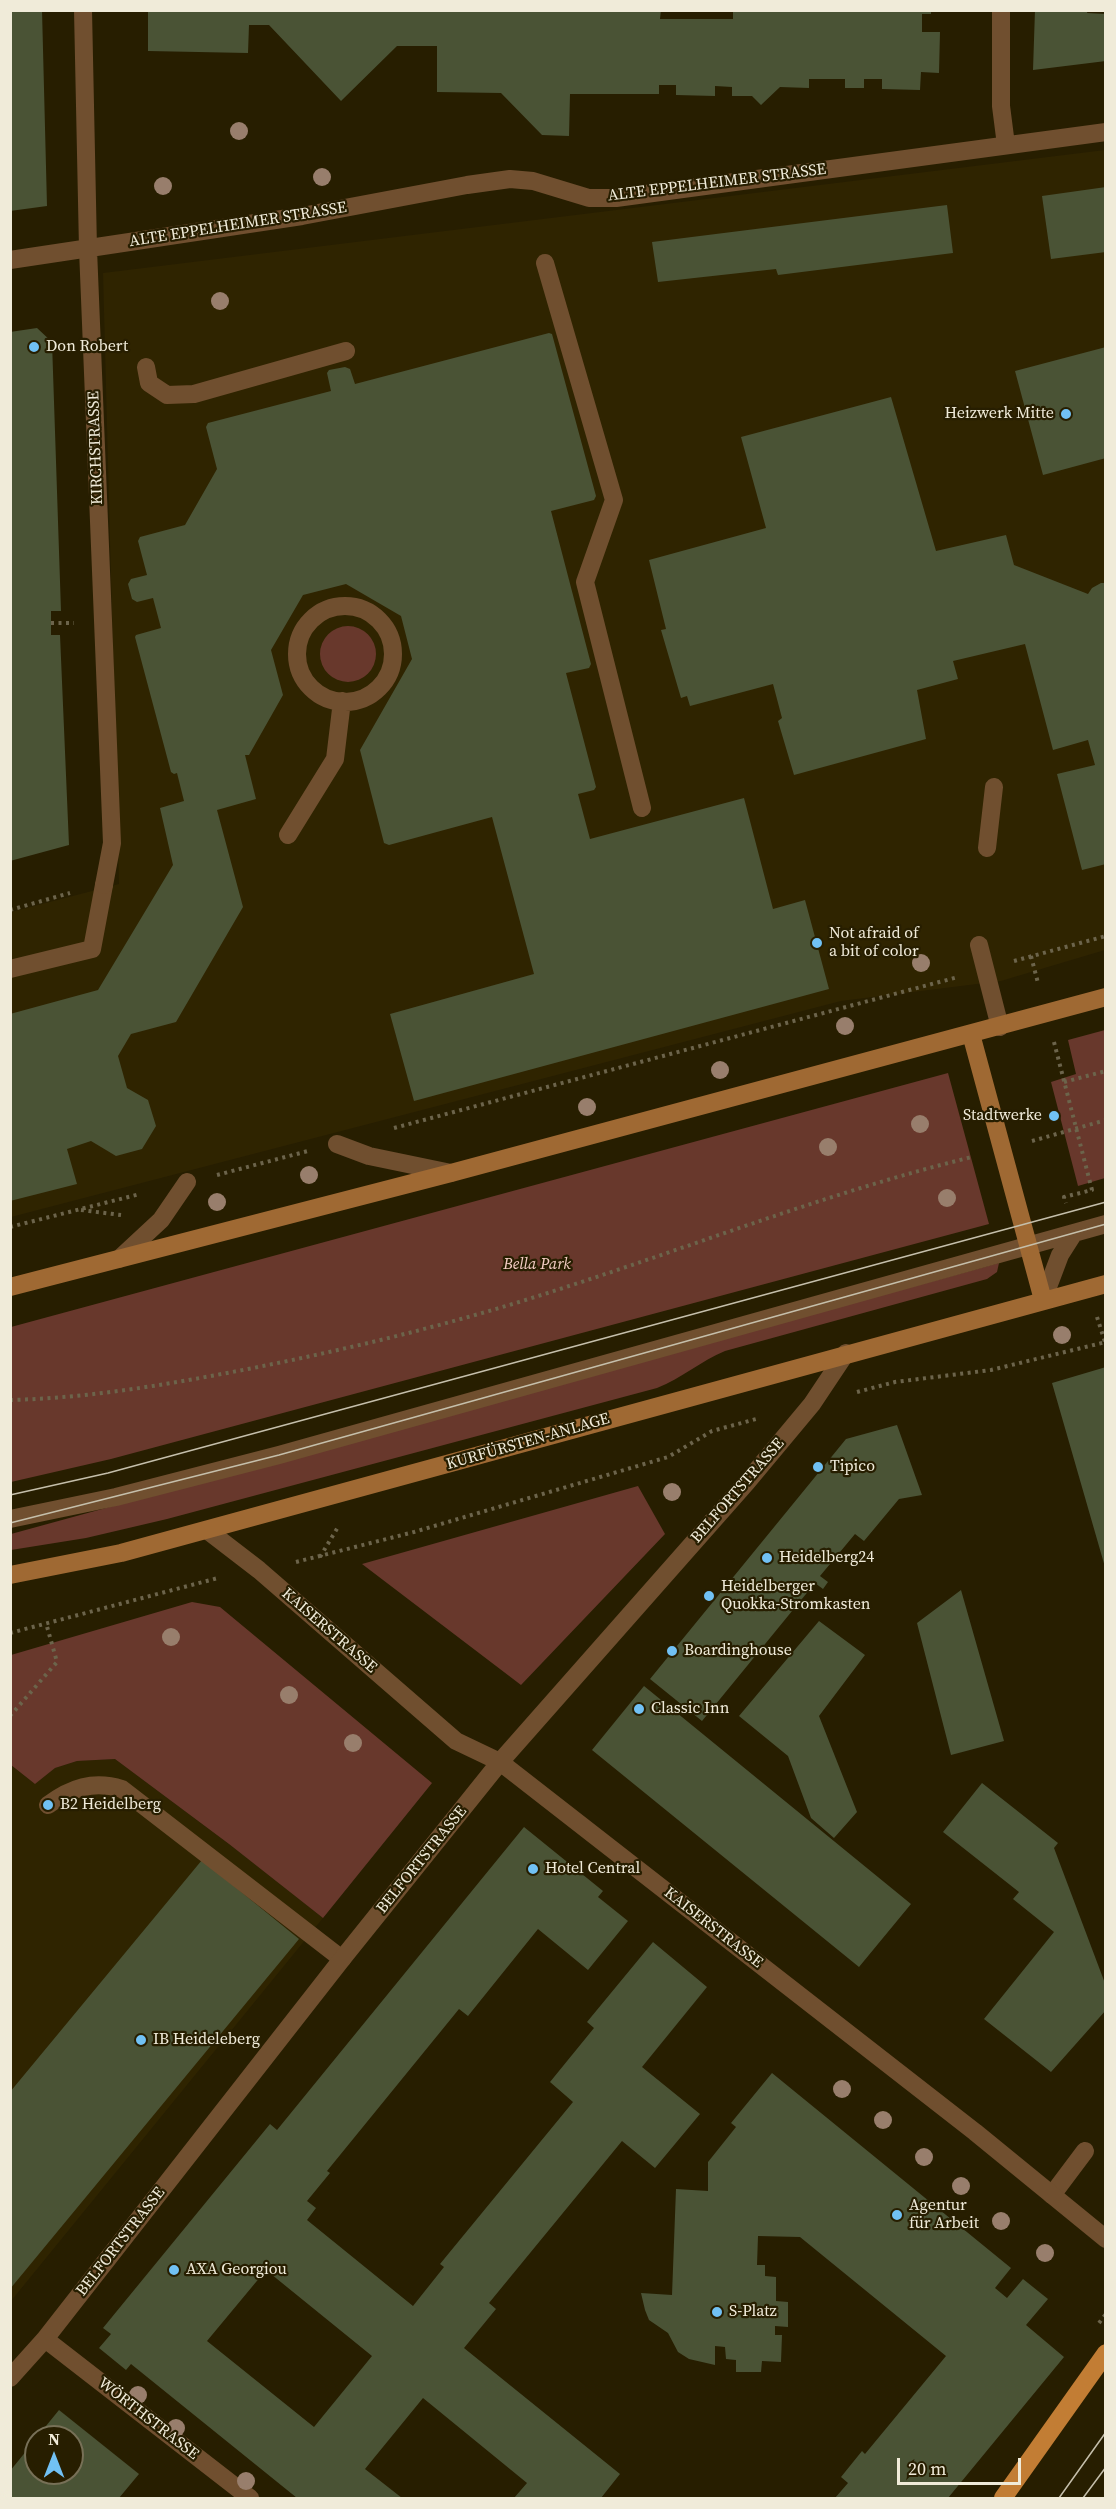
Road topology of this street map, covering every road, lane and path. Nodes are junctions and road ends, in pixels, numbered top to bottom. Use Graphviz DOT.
graph roads {
  1 [pos="83,10"];
  2 [pos="1001,10"];
  3 [pos="1106,132"];
  4 [pos="1006,145"];
  5 [pos="88,249"];
  6 [pos="10,260"];
  7 [pos="545,263"];
  8 [pos="345,351"];
  9 [pos="146,367"];
  10 [pos="342,701"];
  11 [pos="994,787"];
  12 [pos="642,808"];
  13 [pos="288,835"];
  14 [pos="987,848"];
  15 [pos="104,885"];
  16 [pos="10,910"];
  17 [pos="1106,936"];
  18 [pos="979,945"];
  19 [pos="1031,956"];
  20 [pos="10,969"];
  21 [pos="984,970"];
  22 [pos="1106,997"];
  23 [pos="1046,1013"];
  24 [pos="1000,1027"];
  25 [pos="971,1034"];
  26 [pos="1106,1071"];
  27 [pos="1064,1082"];
  28 [pos="1106,1120"];
  29 [pos="1076,1129"];
  30 [pos="385,1130"];
  31 [pos="336,1144"];
  32 [pos="1002,1149"];
  33 [pos="451,1173"];
  34 [pos="187,1182"];
  35 [pos="1106,1224"];
  36 [pos="10,1227"];
  37 [pos="1074,1233"];
  38 [pos="1028,1244"];
  39 [pos="119,1259"];
  40 [pos="1097,1286"];
  41 [pos="10,1287"];
  42 [pos="1042,1300"];
  43 [pos="1105,1342"];
  44 [pos="846,1353"];
  45 [pos="10,1400"];
  46 [pos="812,1404"];
  47 [pos="10,1520"];
  48 [pos="207,1530"];
  49 [pos="320,1557"];
  50 [pos="259,1570"];
  51 [pos="10,1575"];
  52 [pos="46,1623"];
  53 [pos="10,1633"];
  54 [pos="10,1716"];
  55 [pos="500,1762"];
  56 [pos="48,1805"];
  57 [pos="342,1959"];
  58 [pos="1085,2151"];
  59 [pos="1052,2195"];
  60 [pos="1106,2239"];
  61 [pos="45,2339"];
  62 [pos="1106,2354"];
  63 [pos="10,2378"];
  64 [pos="250,2499"];
  65 [pos="1003,2499"];
  1 -- 5 [label="street, KIRCHSTRASSE"];
  2 -- 4 [label="street"];
  3 -- 4 [label="street, ALTE EPPELHEIMER STRASSE"];
  4 -- 5 [label="street, ALTE EPPELHEIMER STRASSE"];
  5 -- 6 [label="street, ALTE EPPELHEIMER STRASSE"];
  5 -- 15 [label="street, KIRCHSTRASSE"];
  7 -- 12 [label="street"];
  8 -- 9 [label="street"];
  10 -- 10 [label="street"];
  10 -- 13 [label="street"];
  11 -- 14 [label="street"];
  15 -- 16 [label="path"];
  15 -- 20 [label="street, KIRCHSTRASSE"];
  17 -- 19 [label="path"];
  18 -- 21 [label="street"];
  19 -- 21 [label="path"];
  19 -- 23 [label="path"];
  21 -- 24 [label="street"];
  21 -- 30 [label="path"];
  22 -- 23 [label="main road"];
  23 -- 24 [label="main road"];
  23 -- 27 [label="path"];
  24 -- 25 [label="main road"];
  25 -- 32 [label="main road"];
  25 -- 33 [label="main road"];
  26 -- 27 [label="path"];
  27 -- 29 [label="path"];
  28 -- 29 [label="path"];
  29 -- 32 [label="path"];
  29 -- 37 [label="path"];
  31 -- 33 [label="street"];
  31 -- 34 [label="path"];
  32 -- 38 [label="main road"];
  32 -- 45 [label="path"];
  33 -- 39 [label="main road"];
  34 -- 36 [label="path"];
  34 -- 39 [label="street"];
  35 -- 37 [label="street"];
  37 -- 38 [label="street"];
  37 -- 42 [label="street"];
  38 -- 42 [label="main road"];
  38 -- 47 [label="street"];
  39 -- 41 [label="main road"];
  40 -- 42 [label="main road, KURFÜRSTEN-ANLAGE"];
  40 -- 43 [label="path"];
  42 -- 44 [label="main road, KURFÜRSTEN-ANLAGE"];
  43 -- 46 [label="path"];
  44 -- 46 [label="street, BELFORTSTRASSE"];
  44 -- 48 [label="main road, KURFÜRSTEN-ANLAGE"];
  46 -- 49 [label="path"];
  46 -- 55 [label="street, BELFORTSTRASSE"];
  48 -- 50 [label="street, KAISERSTRASSE"];
  48 -- 51 [label="main road, KURFÜRSTEN-ANLAGE"];
  50 -- 52 [label="path"];
  50 -- 55 [label="street, KAISERSTRASSE"];
  52 -- 53 [label="path"];
  52 -- 54 [label="path"];
  55 -- 57 [label="street, BELFORTSTRASSE"];
  55 -- 59 [label="street, KAISERSTRASSE"];
  56 -- 57 [label="street"];
  57 -- 61 [label="street, BELFORTSTRASSE"];
  58 -- 59 [label="street"];
  59 -- 60 [label="street, KAISERSTRASSE"];
  61 -- 63 [label="street, BELFORTSTRASSE"];
  61 -- 64 [label="street, WÖRTHSTRASSE"];
  62 -- 65 [label="main road"];
}
